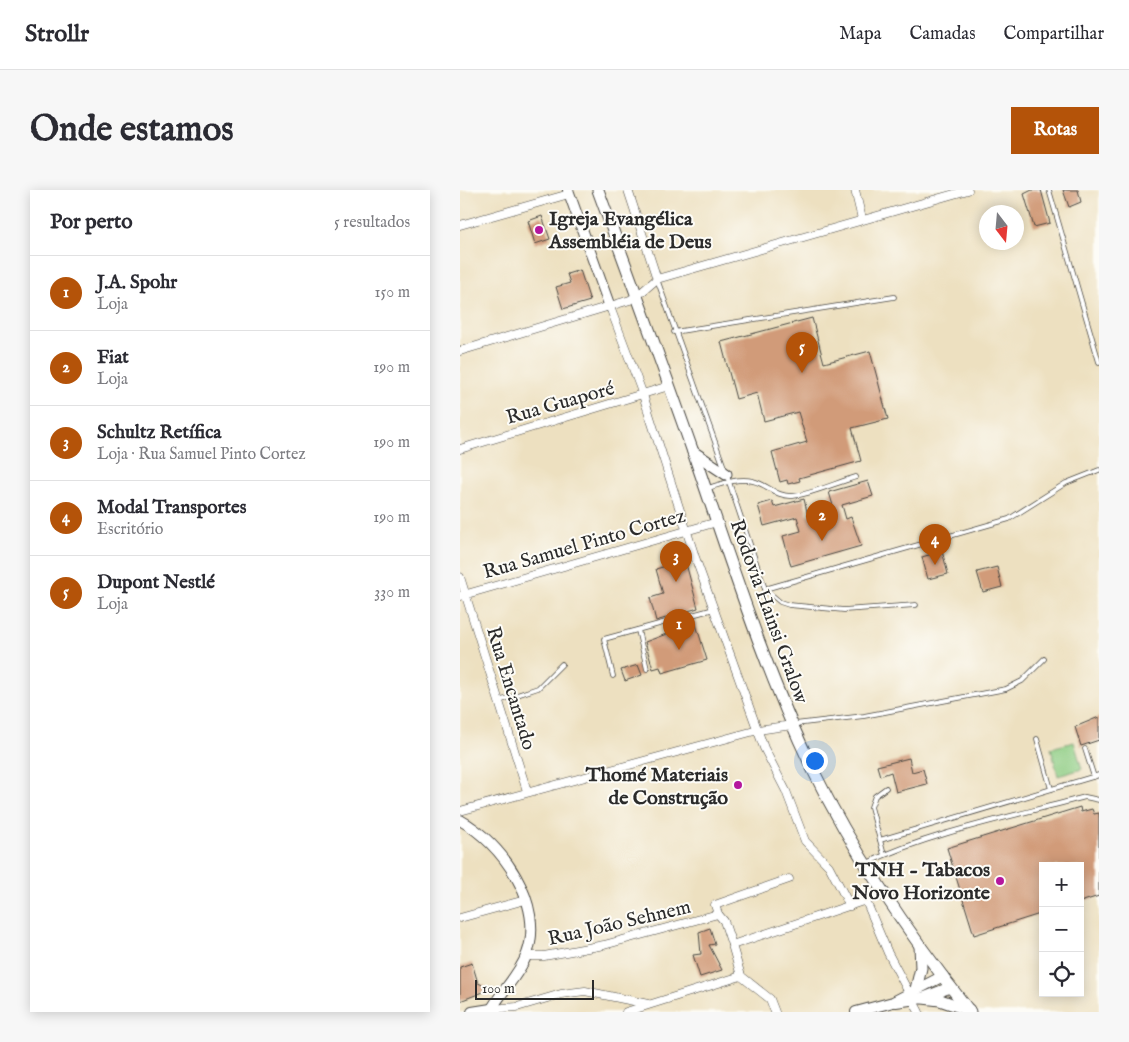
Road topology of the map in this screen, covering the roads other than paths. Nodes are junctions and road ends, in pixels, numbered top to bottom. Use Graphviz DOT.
graph roads {
  1 [pos="591,190"];
  2 [pos="598,190"];
  3 [pos="628,190"];
  4 [pos="855,190"];
  5 [pos="968,190"];
  6 [pos="1049,190"];
  7 [pos="569,192"];
  8 [pos="862,220"];
  9 [pos="460,225"];
  10 [pos="615,235"];
  11 [pos="656,279"];
  12 [pos="637,296"];
  13 [pos="894,297"];
  14 [pos="610,307"];
  15 [pos="674,332"];
  16 [pos="460,351"];
  17 [pos="1099,362"];
  18 [pos="669,386"];
  19 [pos="642,395"];
  20 [pos="460,449"];
  21 [pos="693,452"];
  22 [pos="1099,470"];
  23 [pos="856,476"];
  24 [pos="728,478"];
  25 [pos="705,489"];
  26 [pos="717,522"];
  27 [pos="687,530"];
  28 [pos="460,577"];
  29 [pos="765,589"];
  30 [pos="463,596"];
  31 [pos="916,605"];
  32 [pos="714,609"];
  33 [pos="638,630"];
  34 [pos="1044,659"];
  35 [pos="562,664"];
  36 [pos="647,669"];
  37 [pos="613,676"];
  38 [pos="499,701"];
  39 [pos="792,725"];
  40 [pos="758,730"];
  41 [pos="1037,739"];
  42 [pos="1085,748"];
  43 [pos="1097,776"];
  44 [pos="886,788"];
  45 [pos="1051,790"];
  46 [pos="527,792"];
  47 [pos="1099,800"];
  48 [pos="460,811"];
  49 [pos="460,820"];
  50 [pos="880,840"];
  51 [pos="884,855"];
  52 [pos="865,864"];
  53 [pos="789,880"];
  54 [pos="884,894"];
  55 [pos="525,900"];
  56 [pos="866,902"];
  57 [pos="850,906"];
  58 [pos="718,914"];
  59 [pos="460,918"];
  60 [pos="732,945"];
  61 [pos="920,946"];
  62 [pos="526,956"];
  63 [pos="741,976"];
  64 [pos="943,976"];
  65 [pos="951,987"];
  66 [pos="915,996"];
  67 [pos="648,1004"];
  68 [pos="490,1011"];
  69 [pos="970,1011"];
  70 [pos="472,1012"];
  71 [pos="626,1012"];
  72 [pos="775,1012"];
  73 [pos="856,1012"];
  74 [pos="919,1012"];
  1 -- 10 [label="main road"];
  2 -- 10 [label="main road, Rodovia Hainsi Gralow"];
  3 -- 11 [label="street"];
  4 -- 8 [label="street"];
  5 -- 8 [label="street"];
  6 -- 17 [label="lane"];
  7 -- 9 [label="street"];
  7 -- 14 [label="street"];
  8 -- 11 [label="street"];
  10 -- 12 [label="main road, Rodovia Hainsi Gralow"];
  11 -- 12 [label="street"];
  11 -- 15 [label="lane"];
  12 -- 14 [label="street"];
  12 -- 18 [label="main road, Rodovia Hainsi Gralow"];
  13 -- 15 [label="lane"];
  14 -- 16 [label="street"];
  14 -- 19 [label="street"];
  15 -- 24 [label="lane"];
  18 -- 19 [label="street, Rua Guaporé"];
  18 -- 21 [label="main road, Rodovia Hainsi Gralow"];
  19 -- 20 [label="street, Rua Guaporé"];
  19 -- 27 [label="street"];
  21 -- 24 [label="main road"];
  21 -- 25 [label="main road, Rodovia Hainsi Gralow"];
  22 -- 29 [label="lane"];
  23 -- 24 [label="lane"];
  24 -- 25 [label="lane"];
  24 -- 29 [label="lane"];
  25 -- 26 [label="main road, Rodovia Hainsi Gralow"];
  26 -- 27 [label="street, Rua Samuel Pinto Cortez"];
  26 -- 39 [label="main road, Rodovia Hainsi Gralow"];
  27 -- 30 [label="street, Rua Samuel Pinto Cortez"];
  27 -- 32 [label="street"];
  28 -- 30 [label="street, Rua Encantado"];
  29 -- 31 [label="lane"];
  30 -- 38 [label="street, Rua Encantado"];
  32 -- 33 [label="lane"];
  32 -- 40 [label="street"];
  33 -- 36 [label="lane"];
  33 -- 37 [label="lane"];
  34 -- 39 [label="lane"];
  35 -- 38 [label="lane"];
  38 -- 46 [label="street, Rua Encantado"];
  39 -- 40 [label="street"];
  39 -- 52 [label="main road, Rodovia Hainsi Gralow"];
  40 -- 46 [label="street"];
  40 -- 57 [label="street"];
  41 -- 45 [label="lane"];
  42 -- 43 [label="lane"];
  43 -- 45 [label="lane"];
  44 -- 50 [label="lane"];
  45 -- 50 [label="lane"];
  46 -- 48 [label="street"];
  47 -- 51 [label="lane"];
  49 -- 55 [label="street"];
  50 -- 51 [label="lane"];
  51 -- 52 [label="lane"];
  52 -- 54 [label="main road, Rodovia Hainsi Gralow"];
  53 -- 58 [label="street, Rua João Sehnem"];
  54 -- 56 [label="street"];
  54 -- 61 [label="main road, Rodovia Hainsi Gralow"];
  55 -- 59 [label="street"];
  55 -- 62 [label="street"];
  56 -- 57 [label="street"];
  56 -- 66 [label="street"];
  57 -- 60 [label="street"];
  58 -- 60 [label="street, Rua João Sehnem"];
  58 -- 62 [label="street, Rua João Sehnem"];
  60 -- 63 [label="street, Rua João Sehnem"];
  61 -- 64 [label="main road, Rodovia Hainsi Gralow"];
  61 -- 66 [label="main road"];
  62 -- 68 [label="street"];
  63 -- 67 [label="street"];
  63 -- 72 [label="street"];
  64 -- 65 [label="main road, Rodovia Hainsi Gralow"];
  64 -- 66 [label="street"];
  65 -- 66 [label="street"];
  65 -- 69 [label="main road, Rodovia Hainsi Gralow"];
  66 -- 69 [label="main road"];
  66 -- 73 [label="street"];
  66 -- 74 [label="street"];
  67 -- 68 [label="street"];
  67 -- 71 [label="street"];
  68 -- 70 [label="street"];
}
